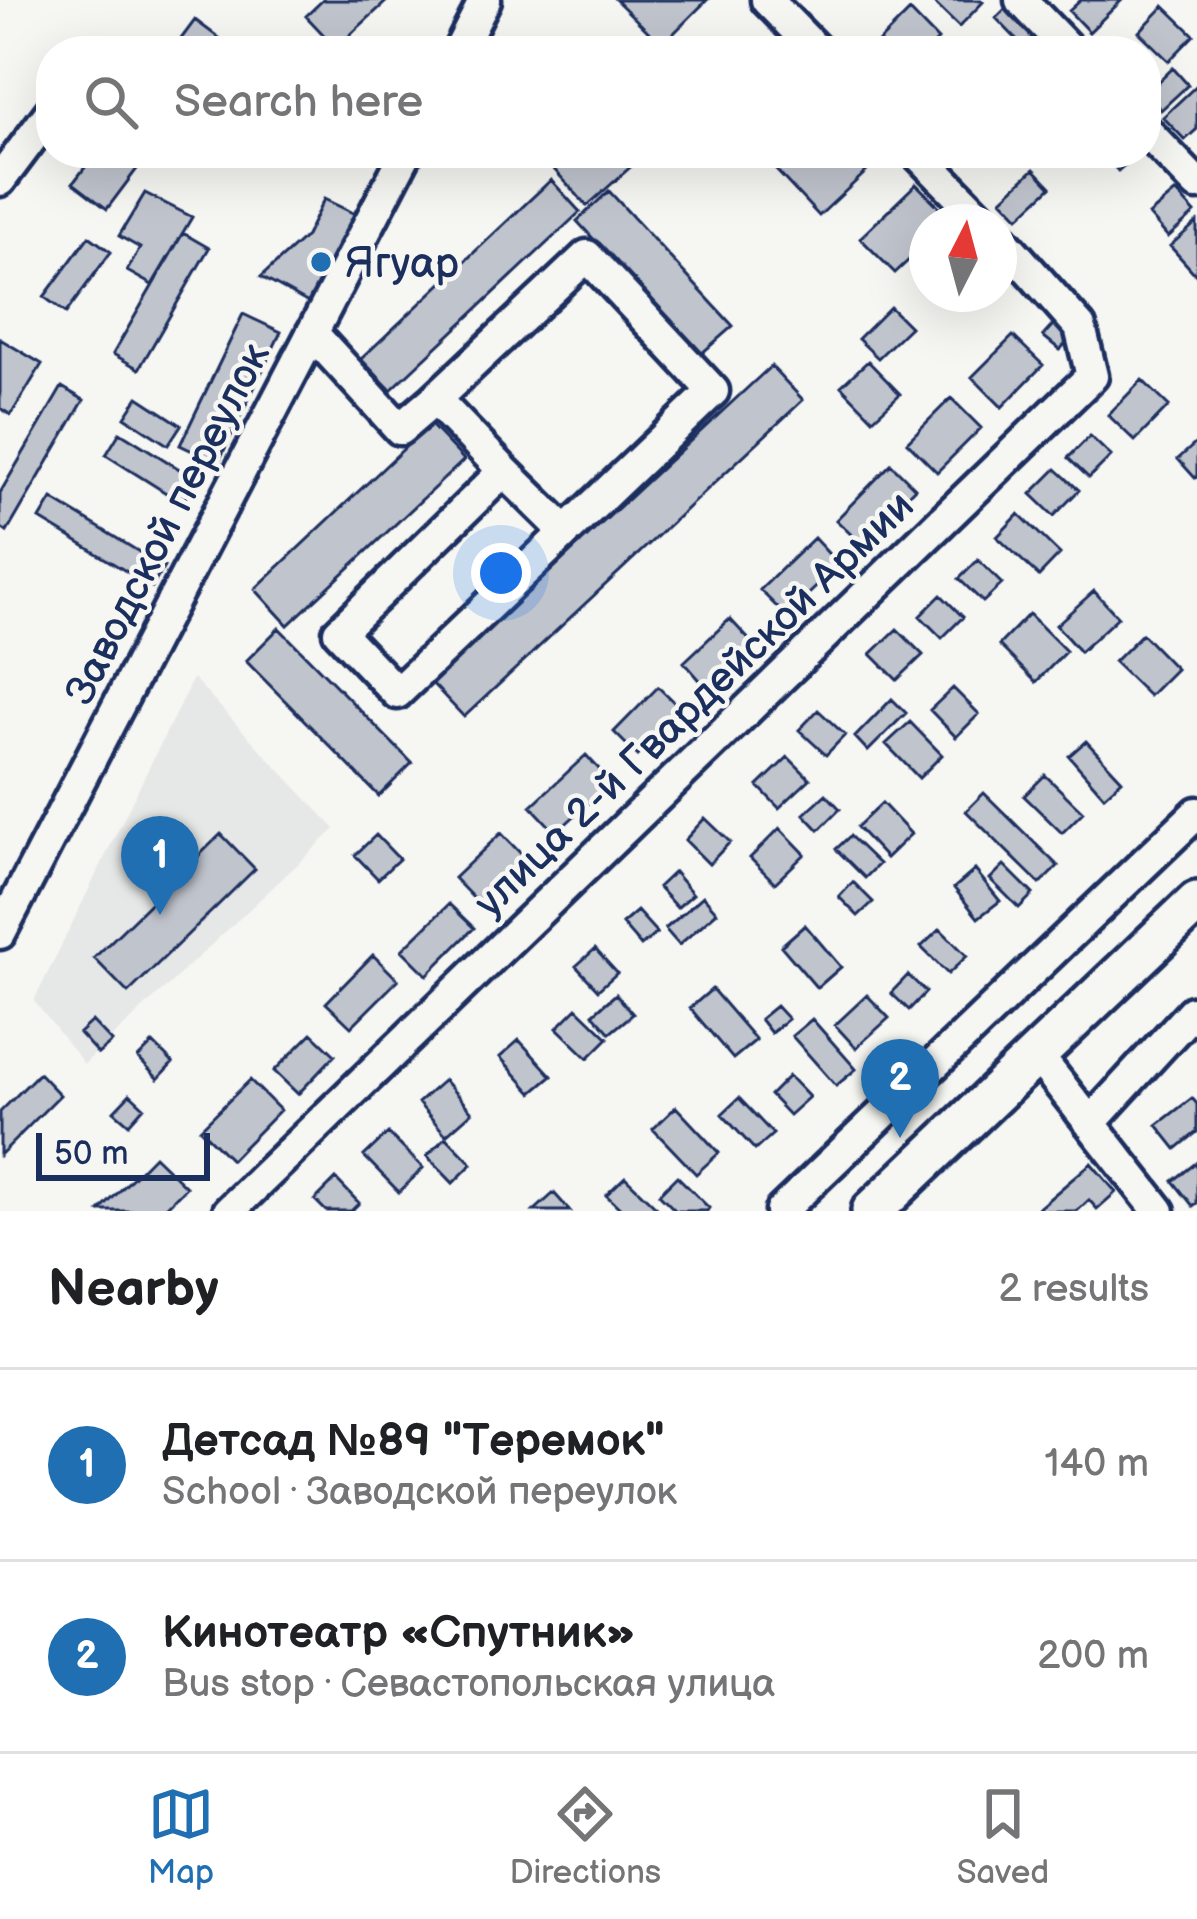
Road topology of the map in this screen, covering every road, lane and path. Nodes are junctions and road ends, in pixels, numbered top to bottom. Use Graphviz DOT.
graph roads {
  1 [pos="485,0"];
  2 [pos="766,0"];
  3 [pos="1021,0"];
  4 [pos="467,36"];
  5 [pos="802,36"];
  6 [pos="1056,36"];
  7 [pos="36,132"];
  8 [pos="1161,147"];
  9 [pos="398,168"];
  10 [pos="932,168"];
  11 [pos="0,180"];
  12 [pos="1197,184"];
  13 [pos="967,204"];
  14 [pos="1017,256"];
  15 [pos="312,333"];
  16 [pos="435,399"];
  17 [pos="504,471"];
  18 [pos="566,532"];
  19 [pos="1197,813"];
  20 [pos="1197,902"];
  21 [pos="0,933"];
  22 [pos="1192,1012"];
  23 [pos="1036,1054"];
  24 [pos="1090,1123"];
  25 [pos="229,1211"];
  26 [pos="781,1211"];
  27 [pos="872,1211"];
  28 [pos="1159,1211"];
  1 -- 4 [label="street"];
  2 -- 5 [label="street"];
  3 -- 6 [label="street"];
  7 -- 11 [label="street"];
  8 -- 12 [label="street"];
  9 -- 15 [label="street, Заводской переулок"];
  10 -- 13 [label="street"];
  14 -- 25 [label="street, улица 2-й Гвардейской Армии"];
  15 -- 16 [label="street"];
  15 -- 21 [label="street, Заводской переулок"];
  16 -- 17 [label="street"];
  16 -- 18 [label="street"];
  17 -- 18 [label="street"];
  17 -- 18 [label="street"];
  19 -- 26 [label="street"];
  20 -- 23 [label="main road"];
  22 -- 24 [label="street"];
  23 -- 24 [label="street"];
  23 -- 27 [label="main road"];
  24 -- 28 [label="street"];
}
